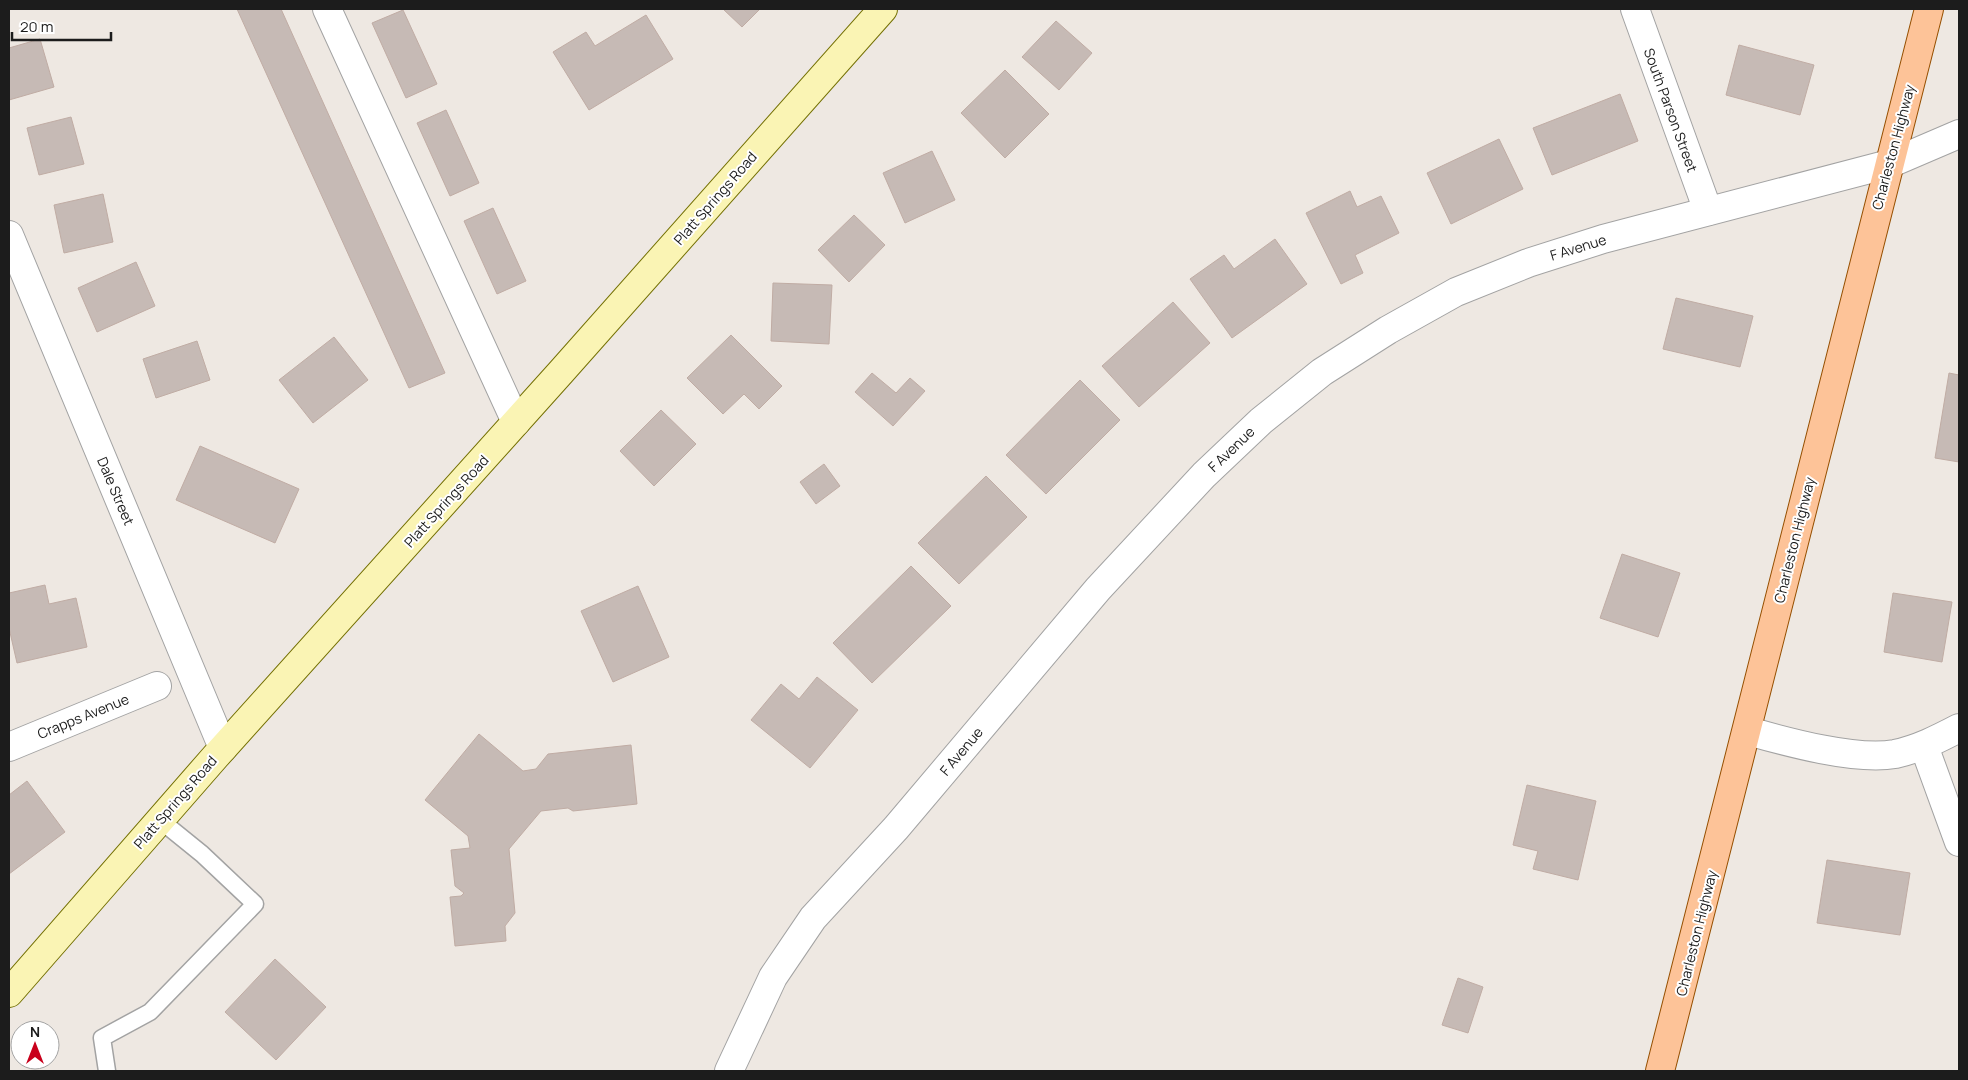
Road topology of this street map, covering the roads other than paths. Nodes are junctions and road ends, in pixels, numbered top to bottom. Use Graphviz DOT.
graph roads {
  1 [pos="327,9"];
  2 [pos="883,9"];
  3 [pos="1635,9"];
  4 [pos="1929,9"];
  5 [pos="1959,134"];
  6 [pos="1888,164"];
  7 [pos="1708,211"];
  8 [pos="9,235"];
  9 [pos="516,422"];
  10 [pos="157,686"];
  11 [pos="1959,728"];
  12 [pos="1748,731"];
  13 [pos="1924,746"];
  14 [pos="9,747"];
  15 [pos="223,748"];
  16 [pos="160,820"];
  17 [pos="1959,842"];
  18 [pos="9,993"];
  19 [pos="107,1071"];
  20 [pos="729,1071"];
  21 [pos="1660,1071"];
  1 -- 9 [label="street"];
  2 -- 9 [label="main road, Platt Springs Road"];
  3 -- 7 [label="street, South Parson Street"];
  4 -- 6 [label="main road, Charleston Highway"];
  5 -- 6 [label="street, F Avenue"];
  6 -- 7 [label="street, F Avenue"];
  6 -- 12 [label="main road, Charleston Highway"];
  7 -- 20 [label="street, F Avenue"];
  8 -- 15 [label="street, Dale Street"];
  9 -- 15 [label="main road, Platt Springs Road"];
  10 -- 14 [label="street, Crapps Avenue"];
  11 -- 13 [label="street"];
  12 -- 13 [label="street"];
  12 -- 21 [label="main road, Charleston Highway"];
  13 -- 17 [label="street"];
  15 -- 16 [label="main road, Platt Springs Road"];
  16 -- 18 [label="main road, Platt Springs Road"];
  16 -- 19 [label="lane"];
}
